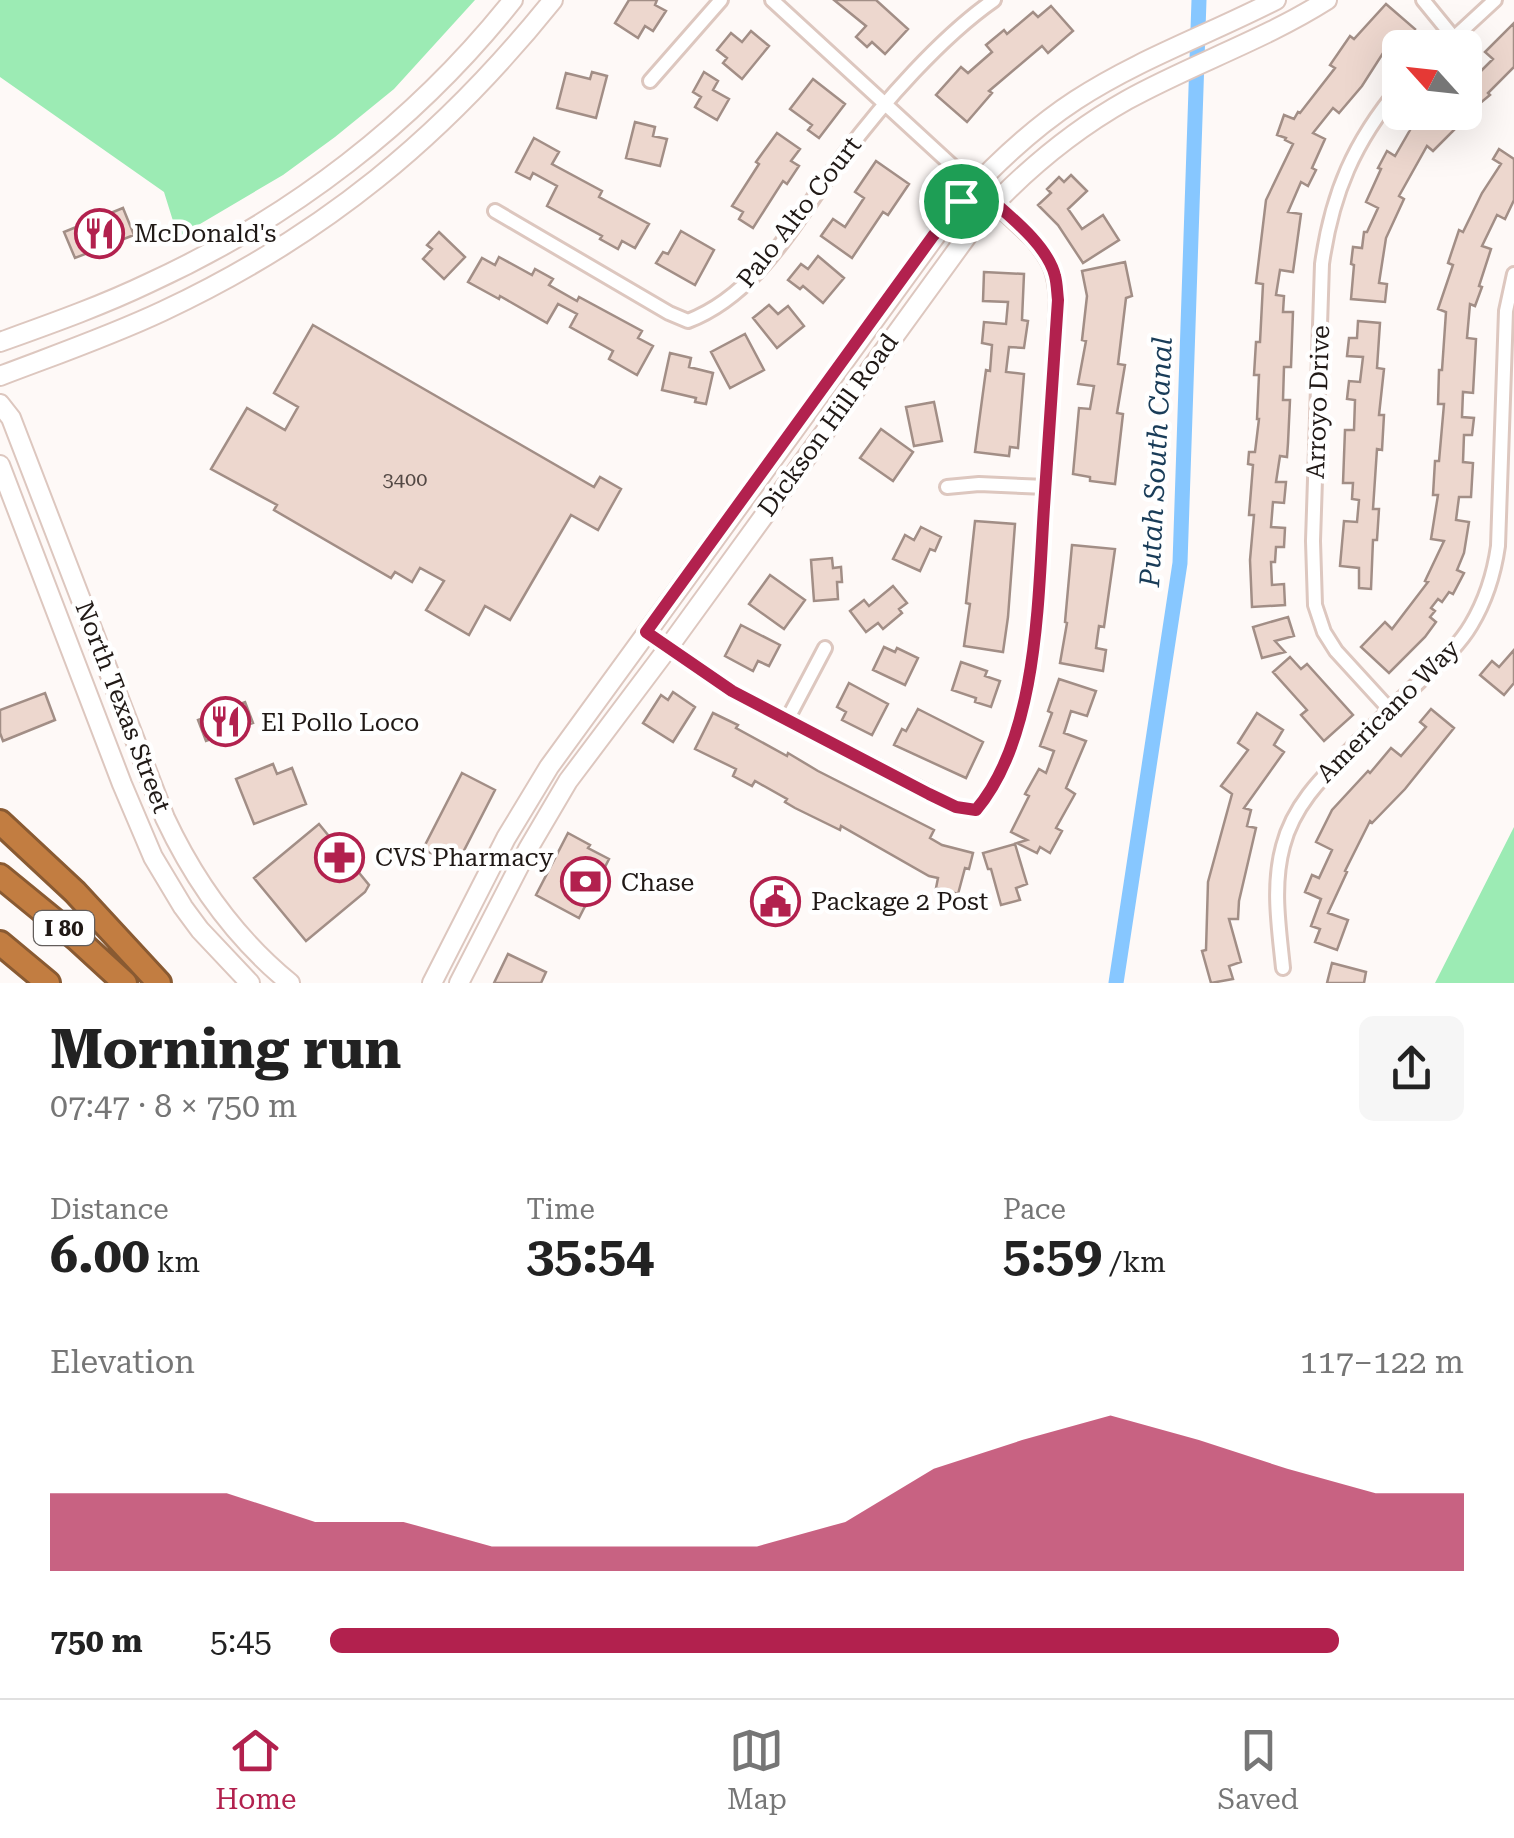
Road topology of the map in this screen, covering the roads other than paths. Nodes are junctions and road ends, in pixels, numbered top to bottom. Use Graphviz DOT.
graph roads {
  1 [pos="514,0"];
  2 [pos="553,0"];
  3 [pos="721,0"];
  4 [pos="772,0"];
  5 [pos="994,0"];
  6 [pos="1276,0"];
  7 [pos="1327,0"];
  8 [pos="1423,0"];
  9 [pos="1495,0"];
  10 [pos="1441,30"];
  11 [pos="1463,30"];
  12 [pos="650,81"];
  13 [pos="887,104"];
  14 [pos="1382,111"];
  15 [pos="976,186"];
  16 [pos="994,203"];
  17 [pos="495,211"];
  18 [pos="1514,274"];
  19 [pos="1509,341"];
  20 [pos="0,342"];
  21 [pos="0,376"];
  22 [pos="0,404"];
  23 [pos="0,465"];
  24 [pos="1046,486"];
  25 [pos="946,487"];
  26 [pos="646,632"];
  27 [pos="668,648"];
  28 [pos="825,648"];
  29 [pos="1390,710"];
  30 [pos="787,720"];
  31 [pos="0,822"];
  32 [pos="0,876"];
  33 [pos="0,942"];
  34 [pos="1283,968"];
  35 [pos="48,983"];
  36 [pos="125,983"];
  37 [pos="159,983"];
  38 [pos="250,983"];
  39 [pos="290,983"];
  40 [pos="432,983"];
  41 [pos="459,983"];
  1 -- 20 [label="street"];
  2 -- 21 [label="street"];
  3 -- 12 [label="street"];
  4 -- 13 [label="street"];
  5 -- 13 [label="street"];
  6 -- 15 [label="street, Dickson Hill Road"];
  7 -- 16 [label="street, Dickson Hill Road"];
  8 -- 10 [label="street"];
  9 -- 11 [label="street"];
  13 -- 15 [label="street"];
  13 -- 17 [label="street, Palo Alto Court"];
  14 -- 29 [label="street, Arroyo Drive"];
  15 -- 16 [label="street"];
  15 -- 26 [label="street, Dickson Hill Road"];
  16 -- 24 [label="street"];
  16 -- 27 [label="street, Dickson Hill Road"];
  18 -- 19 [label="street, Americano Way"];
  19 -- 29 [label="street, Americano Way"];
  22 -- 39 [label="street, North Texas Street"];
  23 -- 38 [label="street, North Texas Street"];
  24 -- 25 [label="street"];
  24 -- 30 [label="street"];
  26 -- 27 [label="street"];
  26 -- 40 [label="street, Dickson Hill Road"];
  27 -- 30 [label="street"];
  27 -- 41 [label="street, Dickson Hill Road"];
  28 -- 30 [label="street"];
  29 -- 34 [label="street, Americano Way"];
  31 -- 37 [label="highway"];
  32 -- 36 [label="highway, I 80"];
  33 -- 35 [label="highway, I 80"];
}
